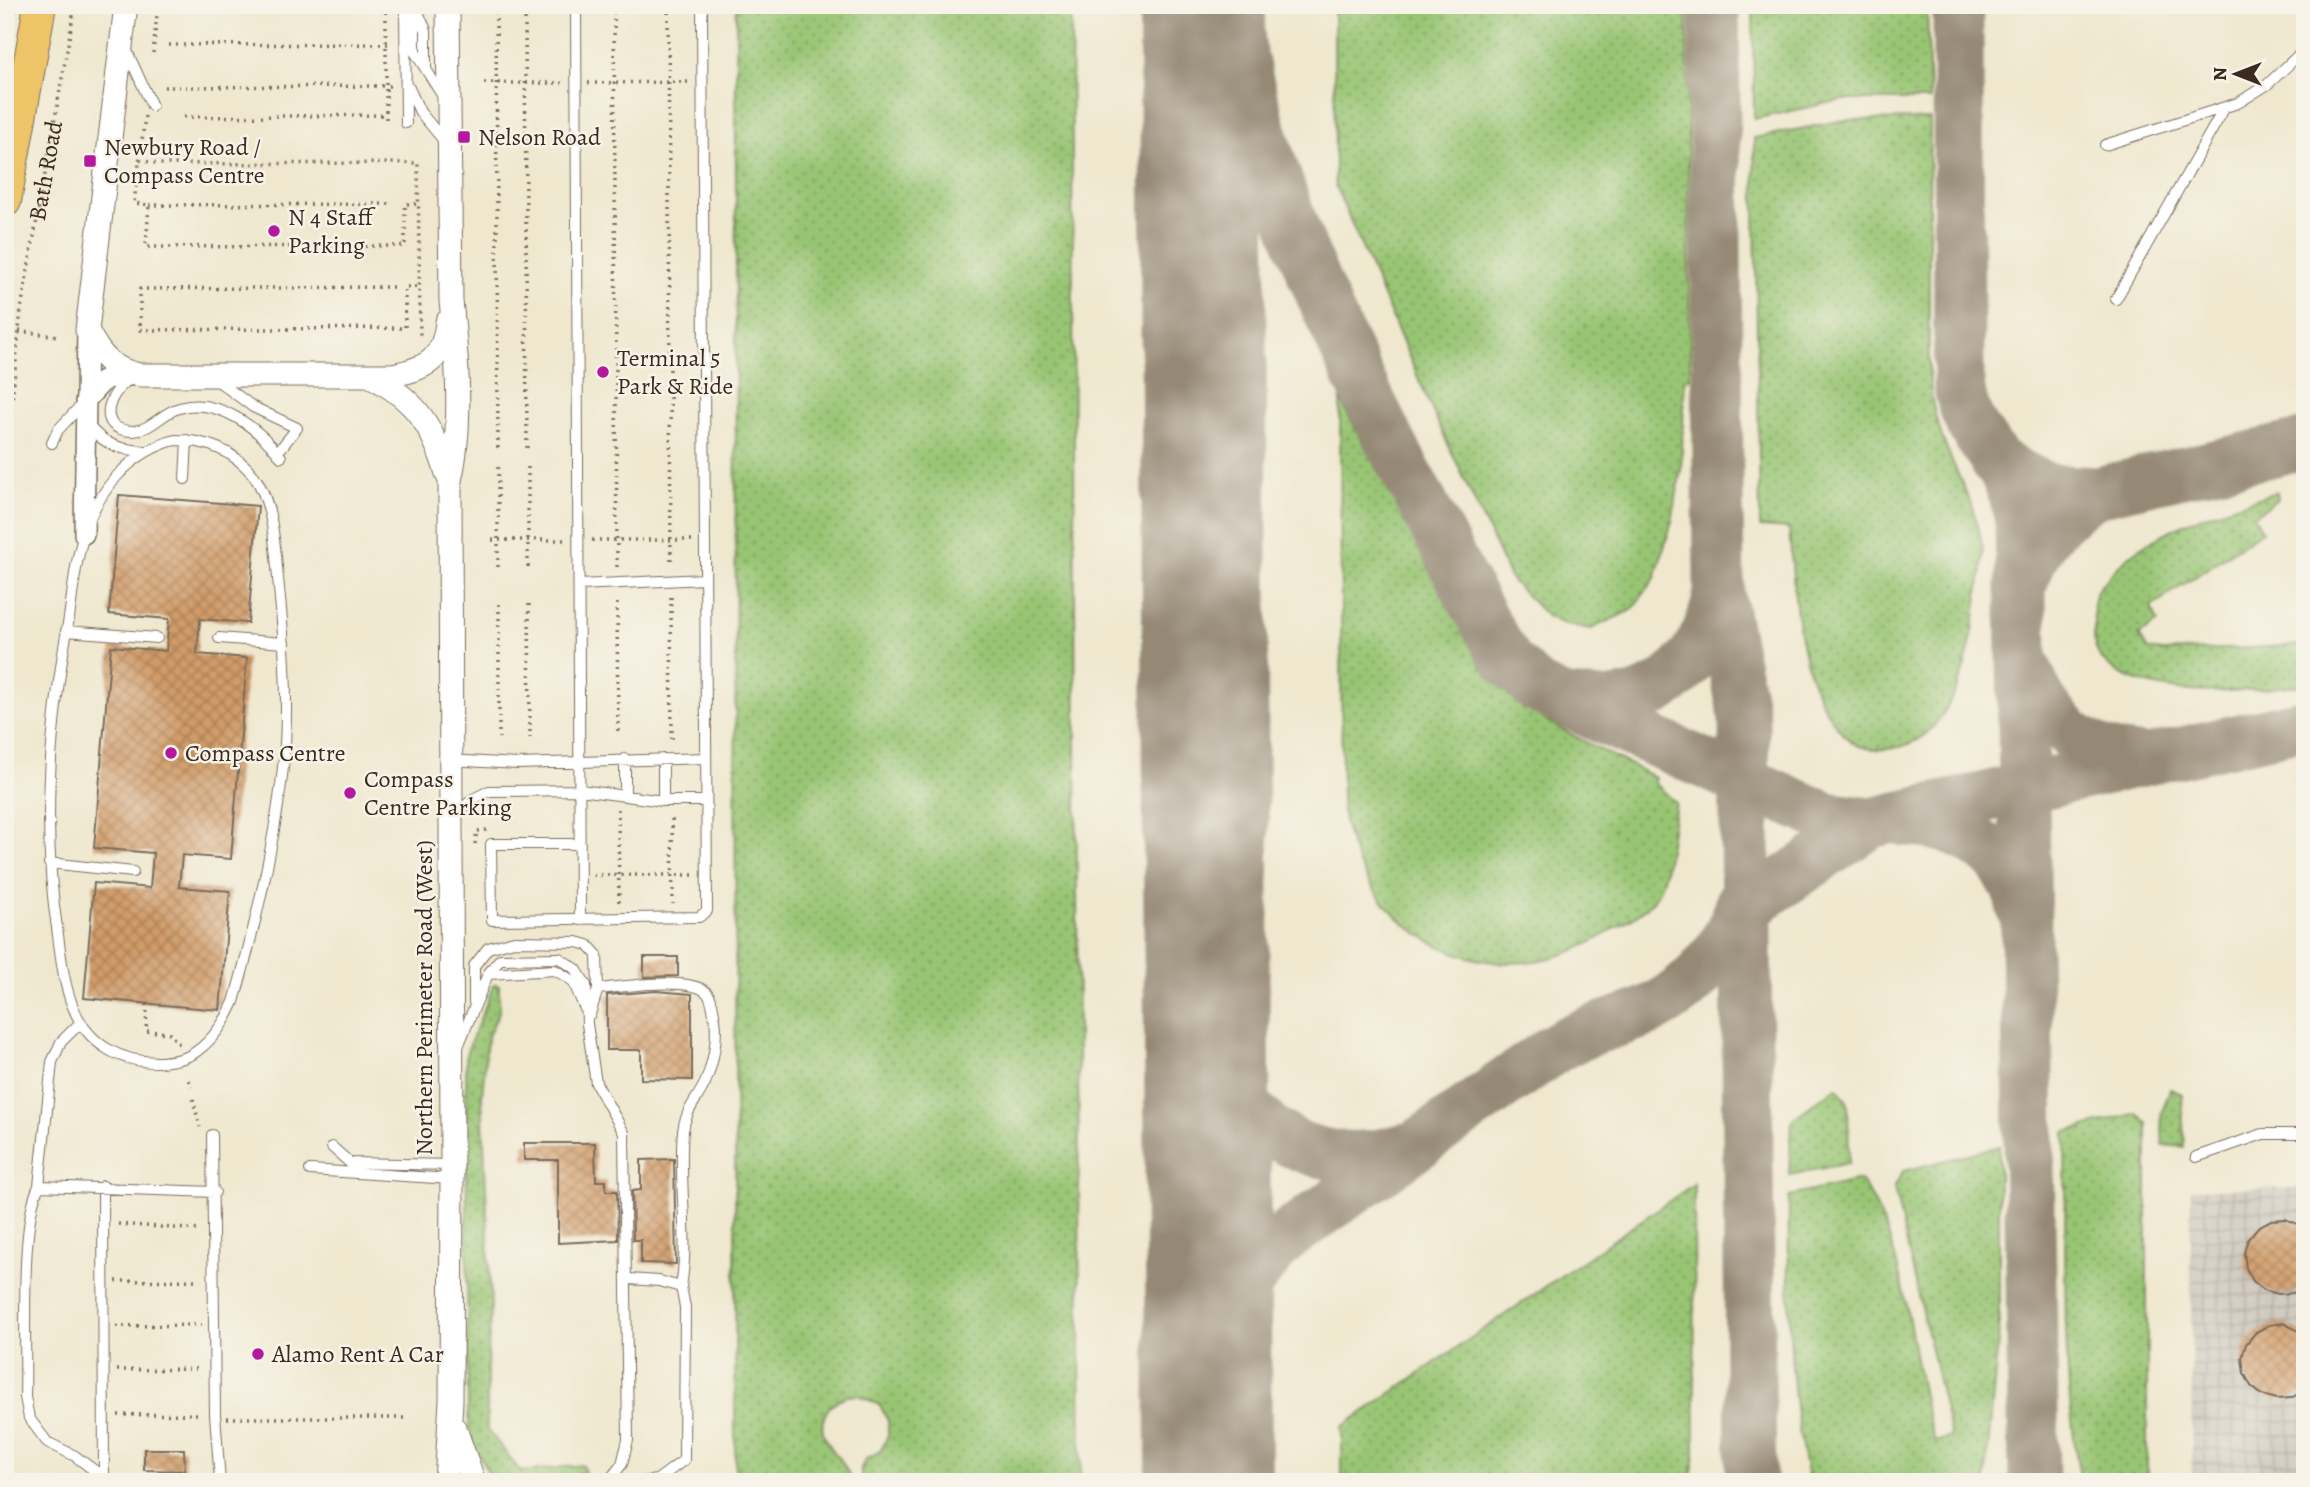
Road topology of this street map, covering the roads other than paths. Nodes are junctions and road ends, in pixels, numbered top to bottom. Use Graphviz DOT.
graph roads {
  1 [pos="40,5"];
  2 [pos="126,5"];
  3 [pos="405,5"];
  4 [pos="415,5"];
  5 [pos="448,5"];
  6 [pos="576,5"];
  7 [pos="702,5"];
  8 [pos="122,40"];
  9 [pos="2305,49"];
  10 [pos="406,77"];
  11 [pos="448,105"];
  12 [pos="149,106"];
  13 [pos="2225,107"];
  14 [pos="406,123"];
  15 [pos="2105,145"];
  16 [pos="448,146"];
  17 [pos="5,201"];
  18 [pos="2116,299"];
  19 [pos="451,301"];
  20 [pos="87,330"];
  21 [pos="140,375"];
  22 [pos="211,375"];
  23 [pos="369,375"];
  24 [pos="85,401"];
  25 [pos="85,422"];
  26 [pos="187,440"];
  27 [pos="52,443"];
  28 [pos="145,451"];
  29 [pos="185,479"];
  30 [pos="450,480"];
  31 [pos="84,534"];
  32 [pos="705,579"];
  33 [pos="579,585"];
  34 [pos="66,631"];
  35 [pos="157,638"];
  36 [pos="219,638"];
  37 [pos="285,643"];
  38 [pos="706,758"];
  39 [pos="625,759"];
  40 [pos="663,759"];
  41 [pos="449,760"];
  42 [pos="580,763"];
  43 [pos="580,790"];
  44 [pos="622,799"];
  45 [pos="663,800"];
  46 [pos="706,801"];
  47 [pos="449,819"];
  48 [pos="580,844"];
  49 [pos="49,863"];
  50 [pos="133,872"];
  51 [pos="580,920"];
  52 [pos="598,989"];
  53 [pos="474,1006"];
  54 [pos="81,1022"];
  55 [pos="587,1024"];
  56 [pos="450,1062"];
  57 [pos="2305,1134"];
  58 [pos="212,1135"];
  59 [pos="332,1147"];
  60 [pos="2196,1157"];
  61 [pos="310,1170"];
  62 [pos="452,1172"];
  63 [pos="39,1186"];
  64 [pos="103,1186"];
  65 [pos="215,1192"];
  66 [pos="628,1279"];
  67 [pos="681,1287"];
  68 [pos="451,1401"];
  69 [pos="105,1481"];
  70 [pos="220,1482"];
  71 [pos="446,1482"];
  72 [pos="474,1482"];
  73 [pos="608,1482"];
  74 [pos="643,1482"];
  1 -- 17 [label="highway, Bath Road"];
  2 -- 8 [label="street"];
  3 -- 10 [label="lane"];
  4 -- 11 [label="lane"];
  5 -- 11 [label="street"];
  6 -- 33 [label="lane"];
  7 -- 32 [label="lane"];
  8 -- 12 [label="lane"];
  8 -- 20 [label="street"];
  9 -- 13 [label="lane"];
  10 -- 14 [label="lane"];
  10 -- 16 [label="lane"];
  11 -- 16 [label="street"];
  13 -- 15 [label="lane"];
  13 -- 18 [label="lane"];
  16 -- 19 [label="street"];
  19 -- 23 [label="street"];
  19 -- 30 [label="street, Northern Perimeter Road (West)"];
  20 -- 21 [label="street"];
  20 -- 24 [label="street"];
  21 -- 22 [label="street"];
  21 -- 22 [label="lane"];
  21 -- 24 [label="street"];
  22 -- 23 [label="street"];
  23 -- 30 [label="street"];
  24 -- 25 [label="street"];
  24 -- 27 [label="lane"];
  25 -- 28 [label="lane"];
  25 -- 31 [label="street"];
  26 -- 28 [label="lane"];
  26 -- 29 [label="lane"];
  26 -- 37 [label="lane"];
  28 -- 31 [label="lane"];
  30 -- 41 [label="street, Northern Perimeter Road (West)"];
  31 -- 34 [label="lane"];
  32 -- 33 [label="lane"];
  32 -- 38 [label="lane"];
  33 -- 42 [label="lane"];
  34 -- 35 [label="lane"];
  34 -- 49 [label="lane"];
  36 -- 37 [label="lane"];
  37 -- 54 [label="lane"];
  38 -- 40 [label="lane"];
  38 -- 46 [label="lane"];
  39 -- 40 [label="lane"];
  39 -- 42 [label="lane"];
  39 -- 44 [label="lane"];
  40 -- 45 [label="lane"];
  41 -- 42 [label="lane"];
  41 -- 47 [label="street, Northern Perimeter Road (West)"];
  42 -- 43 [label="lane"];
  43 -- 44 [label="lane"];
  43 -- 47 [label="lane"];
  43 -- 48 [label="lane"];
  44 -- 45 [label="lane"];
  45 -- 46 [label="lane"];
  46 -- 51 [label="lane"];
  47 -- 56 [label="street, Northern Perimeter Road (West)"];
  48 -- 51 [label="lane"];
  48 -- 51 [label="lane"];
  49 -- 50 [label="lane"];
  49 -- 54 [label="lane"];
  52 -- 53 [label="lane"];
  52 -- 55 [label="lane"];
  52 -- 67 [label="lane"];
  53 -- 55 [label="lane"];
  53 -- 56 [label="lane"];
  54 -- 63 [label="lane"];
  55 -- 66 [label="lane"];
  56 -- 62 [label="street, Northern Perimeter Road (West)"];
  57 -- 60 [label="lane"];
  58 -- 65 [label="lane"];
  59 -- 62 [label="lane"];
  61 -- 62 [label="lane"];
  62 -- 68 [label="street, Northern Perimeter Road (West)"];
  63 -- 64 [label="lane"];
  63 -- 69 [label="lane"];
  64 -- 65 [label="lane"];
  64 -- 69 [label="lane"];
  65 -- 70 [label="lane"];
  66 -- 67 [label="lane"];
  66 -- 73 [label="lane"];
  67 -- 74 [label="lane"];
  68 -- 71 [label="street, Northern Perimeter Road (West)"];
  68 -- 72 [label="street, Northern Perimeter Road (West)"];
}
